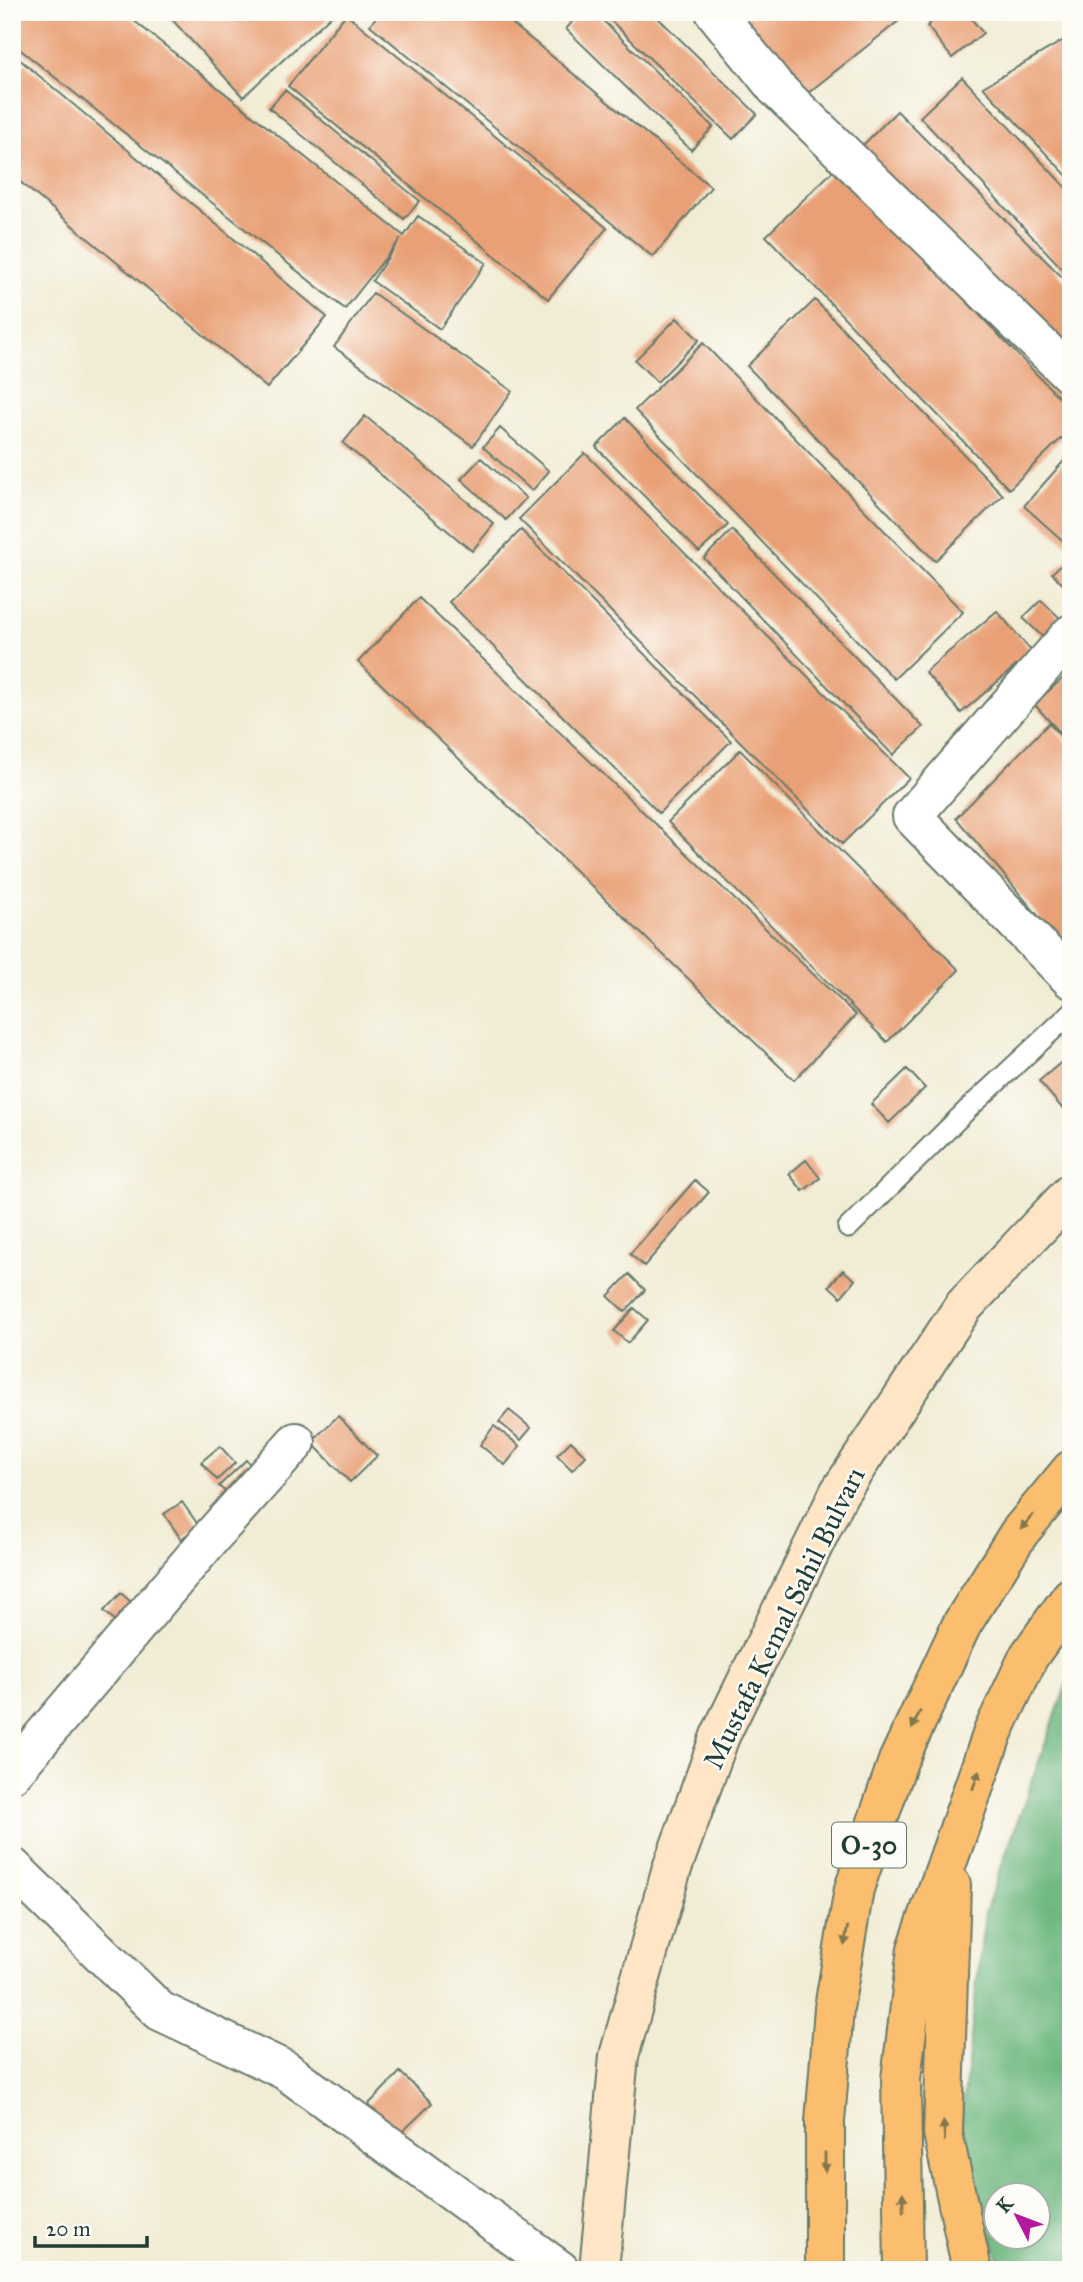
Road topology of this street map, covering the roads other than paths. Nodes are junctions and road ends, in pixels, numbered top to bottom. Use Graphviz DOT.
graph roads {
  1 [pos="715,12"];
  2 [pos="1071,375"];
  3 [pos="1071,634"];
  4 [pos="1071,979"];
  5 [pos="1071,1013"];
  6 [pos="1071,1193"];
  7 [pos="848,1228"];
  8 [pos="296,1442"];
  9 [pos="1071,1470"];
  10 [pos="1071,1597"];
  11 [pos="12,1773"];
  12 [pos="952,1844"];
  13 [pos="12,1867"];
  14 [pos="560,2270"];
  15 [pos="599,2270"];
  16 [pos="825,2270"];
  17 [pos="904,2270"];
  18 [pos="972,2270"];
  1 -- 2 [label="street"];
  3 -- 4 [label="street"];
  5 -- 7 [label="lane"];
  6 -- 15 [label="main road, Mustafa Kemal Sahil Bulvarı"];
  8 -- 11 [label="street"];
  9 -- 16 [label="highway, O-30, one-way"];
  12 -- 10 [label="highway, one-way"];
  17 -- 12 [label="highway, one-way"];
  18 -- 12 [label="highway, one-way"];
  13 -- 14 [label="street"];
}
